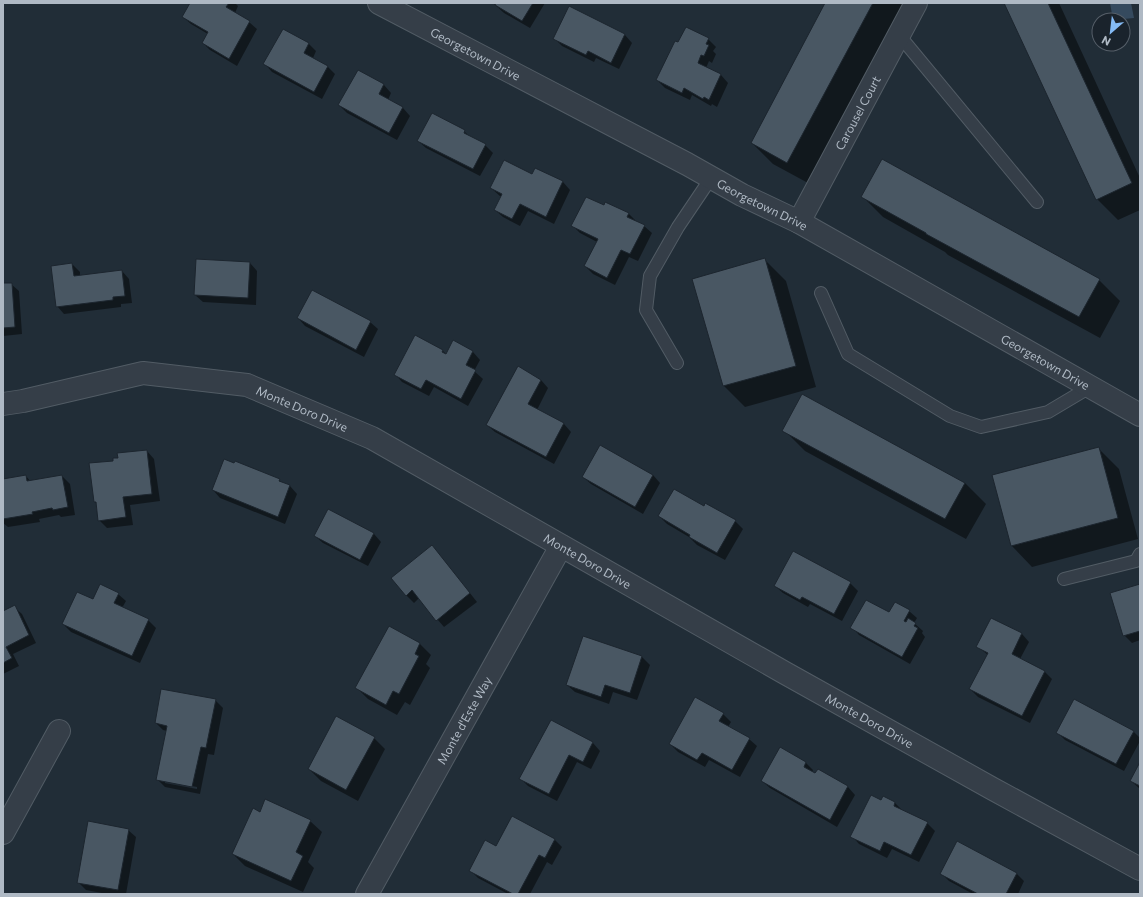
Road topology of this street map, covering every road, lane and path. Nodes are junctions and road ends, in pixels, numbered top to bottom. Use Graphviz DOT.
graph roads {
  1 [pos="379,3"];
  2 [pos="916,3"];
  3 [pos="899,35"];
  4 [pos="711,178"];
  5 [pos="1038,202"];
  6 [pos="799,222"];
  7 [pos="821,293"];
  8 [pos="677,363"];
  9 [pos="1090,387"];
  10 [pos="3,404"];
  11 [pos="1140,415"];
  12 [pos="561,546"];
  13 [pos="1140,554"];
  14 [pos="1064,579"];
  15 [pos="59,731"];
  16 [pos="3,833"];
  17 [pos="1140,869"];
  18 [pos="368,894"];
  1 -- 4 [label="street, Georgetown Drive"];
  2 -- 3 [label="street, Carousel Court"];
  3 -- 5 [label="lane"];
  3 -- 6 [label="street, Carousel Court"];
  4 -- 6 [label="street, Georgetown Drive"];
  4 -- 8 [label="lane"];
  6 -- 9 [label="street, Georgetown Drive"];
  7 -- 9 [label="lane"];
  9 -- 11 [label="street, Georgetown Drive"];
  10 -- 12 [label="street, Monte Doro Drive"];
  12 -- 17 [label="street, Monte Doro Drive"];
  12 -- 18 [label="street, Monte d'Este Way"];
  13 -- 14 [label="lane"];
  15 -- 16 [label="street"];
}
